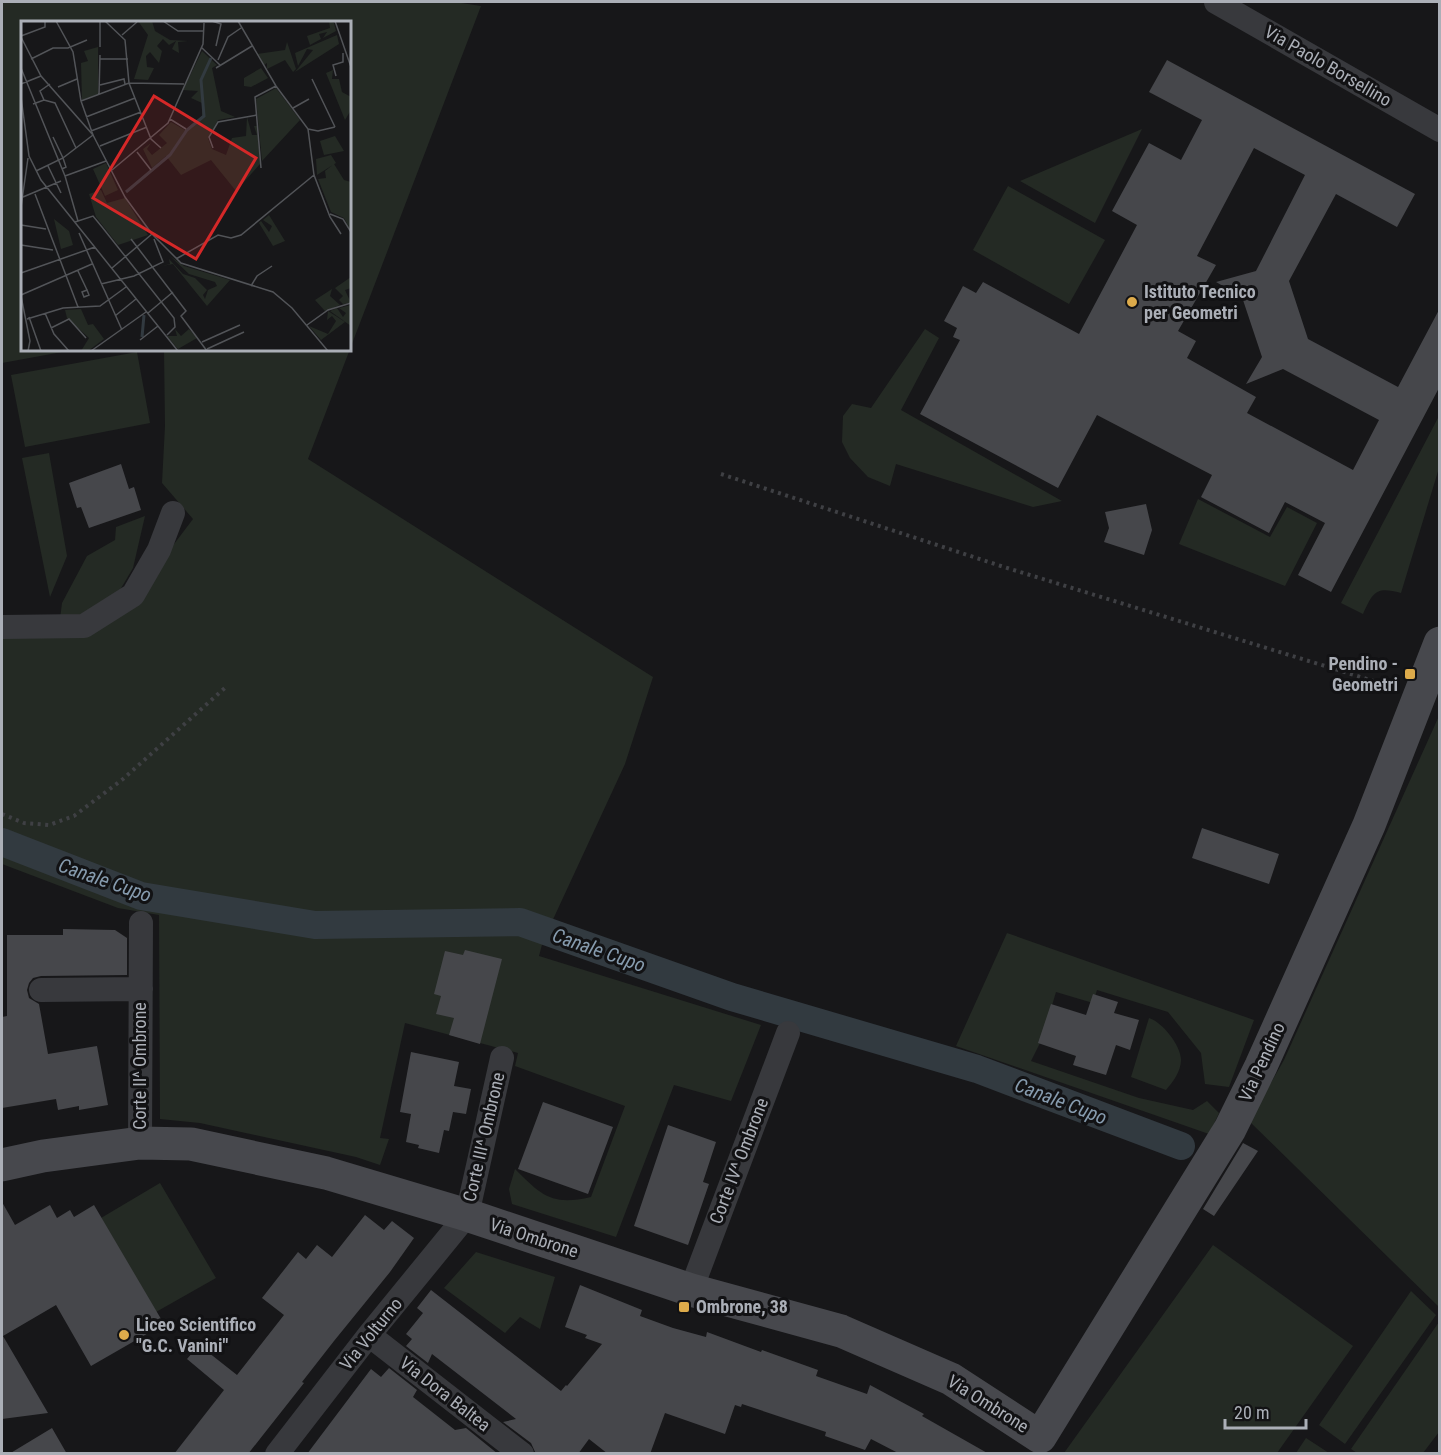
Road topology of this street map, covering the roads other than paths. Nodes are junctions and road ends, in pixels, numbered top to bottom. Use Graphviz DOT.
graph roads {
  1 [pos="1216,2"];
  2 [pos="1440,130"];
  3 [pos="173,513"];
  4 [pos="2,627"];
  5 [pos="1440,643"];
  6 [pos="141,923"];
  7 [pos="141,989"];
  8 [pos="41,990"];
  9 [pos="788,1033"];
  10 [pos="502,1058"];
  11 [pos="140,1143"];
  12 [pos="2,1165"];
  13 [pos="467,1215"];
  14 [pos="691,1290"];
  15 [pos="369,1335"];
  16 [pos="1035,1445"];
  17 [pos="277,1454"];
  18 [pos="522,1454"];
  1 -- 2 [label="street, Via Paolo Borsellino"];
  3 -- 4 [label="street"];
  5 -- 16 [label="street, Via Pendino"];
  6 -- 7 [label="street, Corte II^ Ombrone"];
  7 -- 8 [label="street, Corte II^ Ombrone"];
  7 -- 11 [label="street, Corte II^ Ombrone"];
  9 -- 14 [label="street, Corte IV^ Ombrone"];
  10 -- 13 [label="street, Corte III^ Ombrone"];
  11 -- 12 [label="street, Via Ombrone"];
  11 -- 13 [label="street, Via Ombrone"];
  13 -- 14 [label="street, Via Ombrone"];
  13 -- 15 [label="street, Via Volturno"];
  14 -- 16 [label="street, Via Ombrone"];
  15 -- 17 [label="street, Via Volturno"];
  15 -- 18 [label="street, Via Dora Baltea"];
}
